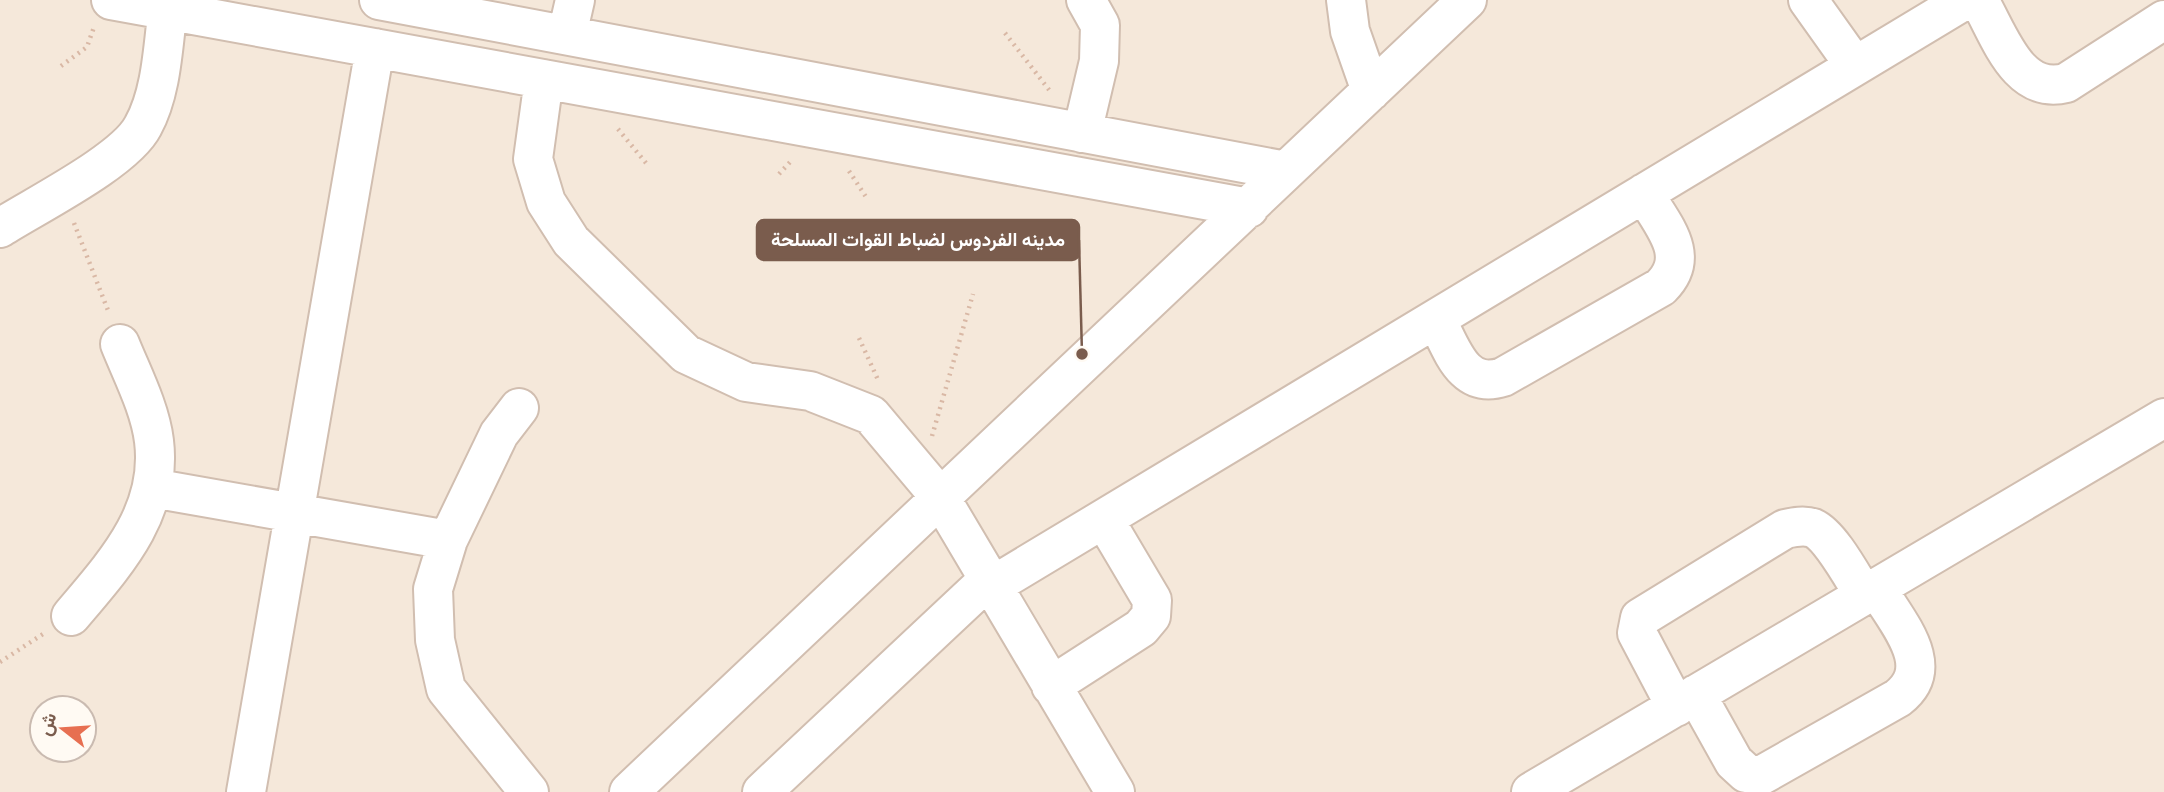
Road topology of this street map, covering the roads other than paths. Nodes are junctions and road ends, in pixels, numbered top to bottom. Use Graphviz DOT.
graph roads {
  1 [pos="379,0"];
  2 [pos="1086,0"];
  3 [pos="1346,0"];
  4 [pos="1467,0"];
  5 [pos="1808,0"];
  6 [pos="1965,0"];
  7 [pos="1979,0"];
  8 [pos="168,5"];
  9 [pos="103,12"];
  10 [pos="571,18"];
  11 [pos="2164,20"];
  12 [pos="375,48"];
  13 [pos="1855,66"];
  14 [pos="544,79"];
  15 [pos="1371,91"];
  16 [pos="1001,117"];
  17 [pos="1082,132"];
  18 [pos="994,162"];
  19 [pos="1286,171"];
  20 [pos="1644,193"];
  21 [pos="1249,208"];
  22 [pos="0,228"];
  23 [pos="1436,319"];
  24 [pos="120,344"];
  25 [pos="519,408"];
  26 [pos="2164,418"];
  27 [pos="931,485"];
  28 [pos="152,488"];
  29 [pos="295,513"];
  30 [pos="1104,519"];
  31 [pos="448,540"];
  32 [pos="990,583"];
  33 [pos="1870,592"];
  34 [pos="71,616"];
  35 [pos="1051,686"];
  36 [pos="1686,701"];
  37 [pos="246,792"];
  38 [pos="529,792"];
  39 [pos="629,792"];
  40 [pos="762,792"];
  41 [pos="1115,792"];
  42 [pos="1531,792"];
  1 -- 10 [label="street"];
  2 -- 17 [label="street"];
  3 -- 15 [label="street"];
  4 -- 15 [label="street"];
  5 -- 13 [label="street"];
  6 -- 13 [label="street"];
  7 -- 11 [label="street"];
  8 -- 9 [label="street"];
  8 -- 12 [label="street"];
  8 -- 22 [label="street"];
  10 -- 16 [label="street"];
  12 -- 14 [label="street"];
  12 -- 29 [label="street"];
  13 -- 20 [label="street"];
  14 -- 18 [label="street"];
  14 -- 27 [label="street"];
  15 -- 19 [label="street"];
  16 -- 17 [label="street"];
  16 -- 18 [label="street"];
  17 -- 19 [label="street"];
  18 -- 21 [label="street"];
  19 -- 21 [label="street"];
  20 -- 23 [label="street"];
  20 -- 23 [label="street"];
  21 -- 27 [label="street"];
  23 -- 30 [label="street"];
  24 -- 28 [label="street"];
  25 -- 31 [label="street"];
  26 -- 33 [label="street"];
  27 -- 32 [label="street"];
  27 -- 39 [label="street"];
  28 -- 29 [label="street"];
  28 -- 34 [label="street"];
  29 -- 31 [label="street"];
  29 -- 37 [label="street"];
  30 -- 32 [label="street"];
  30 -- 35 [label="street"];
  31 -- 38 [label="street"];
  32 -- 35 [label="street"];
  32 -- 40 [label="street"];
  33 -- 36 [label="street"];
  33 -- 36 [label="street"];
  33 -- 36 [label="street"];
  35 -- 41 [label="street"];
  36 -- 42 [label="street"];
}
